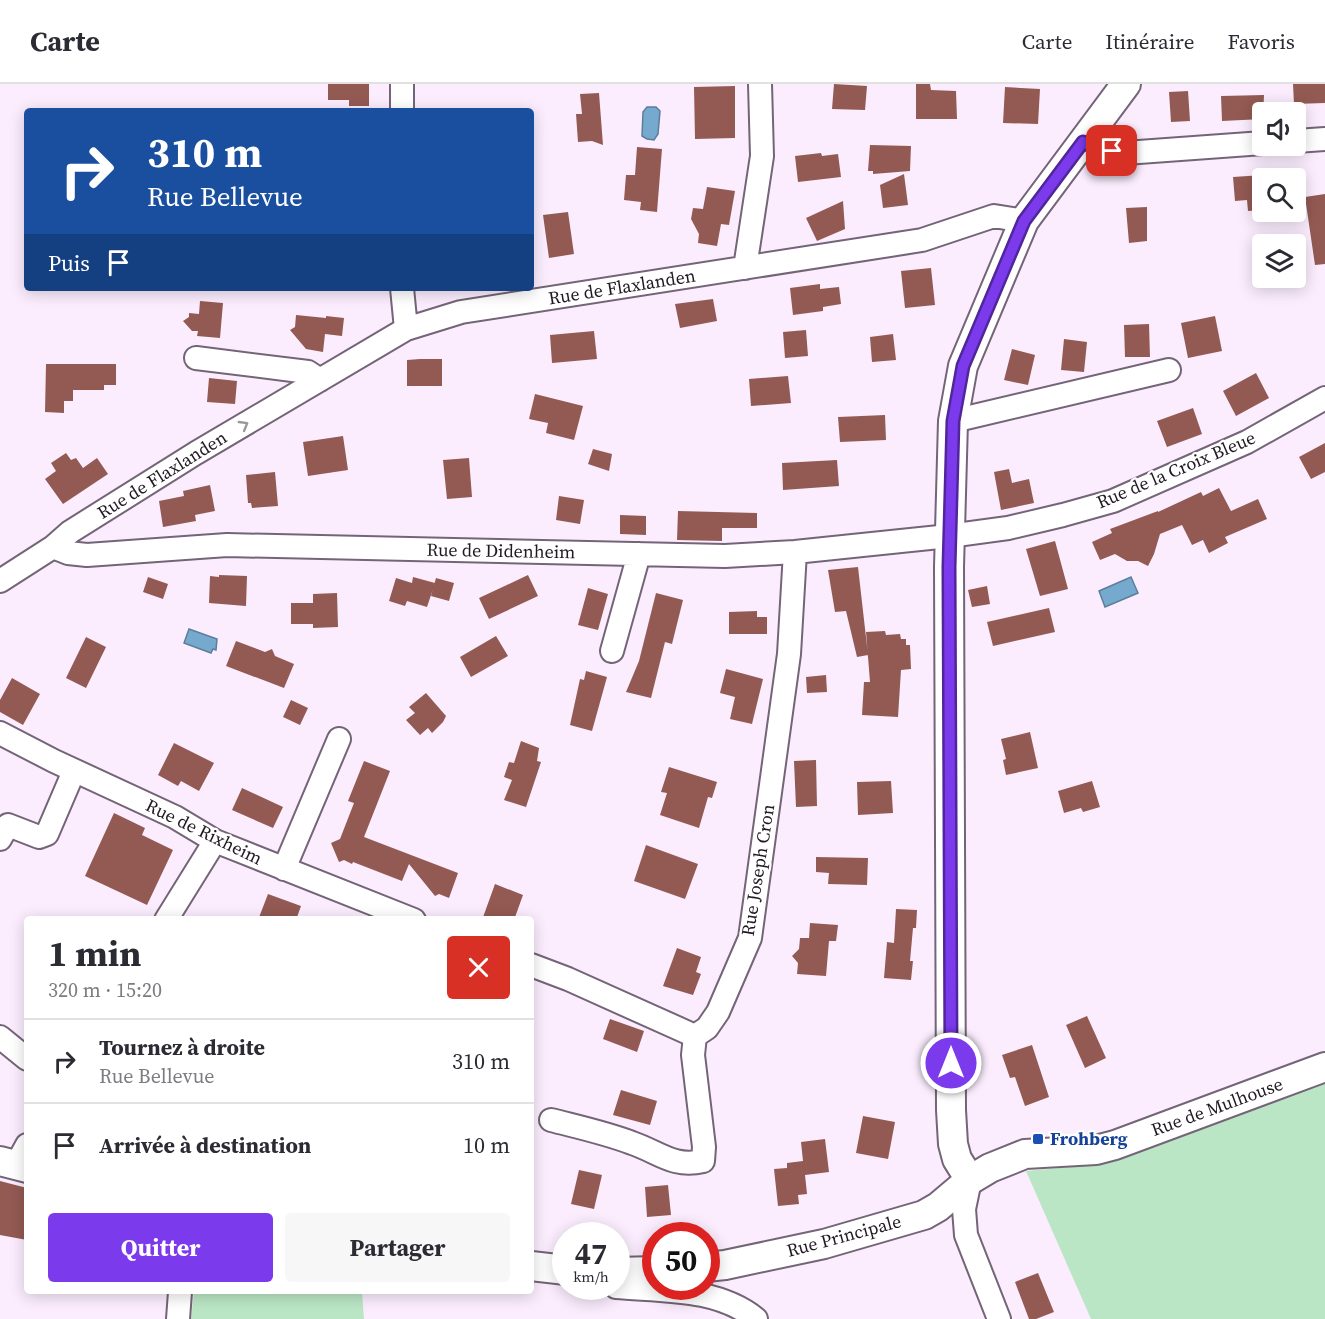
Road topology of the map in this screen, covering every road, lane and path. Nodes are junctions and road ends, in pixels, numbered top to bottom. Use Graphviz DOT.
graph roads {
  1 [pos="402,84"];
  2 [pos="760,84"];
  3 [pos="1126,84"];
  4 [pos="402,108"];
  5 [pos="1325,139"];
  6 [pos="1306,140"];
  7 [pos="1083,142"];
  8 [pos="1252,144"];
  9 [pos="1024,221"];
  10 [pos="745,268"];
  11 [pos="402,291"];
  12 [pos="406,329"];
  13 [pos="196,358"];
  14 [pos="1169,370"];
  15 [pos="320,380"];
  16 [pos="1325,398"];
  17 [pos="953,421"];
  18 [pos="950,536"];
  19 [pos="53,547"];
  20 [pos="795,552"];
  21 [pos="639,554"];
  22 [pos="0,581"];
  23 [pos="612,651"];
  24 [pos="0,733"];
  25 [pos="339,739"];
  26 [pos="74,771"];
  27 [pos="0,839"];
  28 [pos="215,841"];
  29 [pos="284,869"];
  30 [pos="168,916"];
  31 [pos="404,916"];
  32 [pos="534,966"];
  33 [pos="0,1036"];
  34 [pos="694,1036"];
  35 [pos="24,1056"];
  36 [pos="1325,1067"];
  37 [pos="551,1120"];
  38 [pos="970,1180"];
  39 [pos="720,1265"];
  40 [pos="534,1266"];
  41 [pos="552,1268"];
  42 [pos="630,1288"];
  43 [pos="180,1294"];
  44 [pos="178,1319"];
  45 [pos="756,1319"];
  46 [pos="999,1319"];
  1 -- 4 [label="street"];
  2 -- 10 [label="street"];
  3 -- 7 [label="main road"];
  5 -- 6 [label="street"];
  7 -- 8 [label="street"];
  7 -- 9 [label="main road"];
  9 -- 10 [label="street, Rue de Flaxlanden"];
  9 -- 17 [label="main road"];
  10 -- 12 [label="street, Rue de Flaxlanden"];
  11 -- 12 [label="street"];
  12 -- 15 [label="street, Rue de Flaxlanden"];
  13 -- 15 [label="street"];
  14 -- 17 [label="street"];
  19 -- 15 [label="street, Rue de Flaxlanden, one-way"];
  16 -- 18 [label="street, Rue de la Croix Bleue"];
  17 -- 18 [label="main road"];
  18 -- 20 [label="street, Rue de Didenheim"];
  18 -- 38 [label="main road"];
  19 -- 21 [label="street, Rue de Didenheim"];
  19 -- 22 [label="street, Rue de Flaxlanden"];
  20 -- 21 [label="street, Rue de Didenheim"];
  20 -- 34 [label="street, Rue Joseph Cron"];
  21 -- 23 [label="street"];
  24 -- 26 [label="street, Rue de Rixheim"];
  25 -- 29 [label="street"];
  26 -- 27 [label="street"];
  26 -- 28 [label="street, Rue de Rixheim"];
  28 -- 29 [label="street, Rue de Rixheim"];
  28 -- 30 [label="street"];
  29 -- 31 [label="street, Rue de Rixheim"];
  32 -- 34 [label="street"];
  33 -- 35 [label="street"];
  34 -- 37 [label="street"];
  36 -- 38 [label="main road, Rue de Mulhouse"];
  38 -- 39 [label="main road, Rue Principale"];
  38 -- 46 [label="street"];
  40 -- 41 [label="main road"];
  42 -- 45 [label="street"];
  43 -- 44 [label="street"];
}
